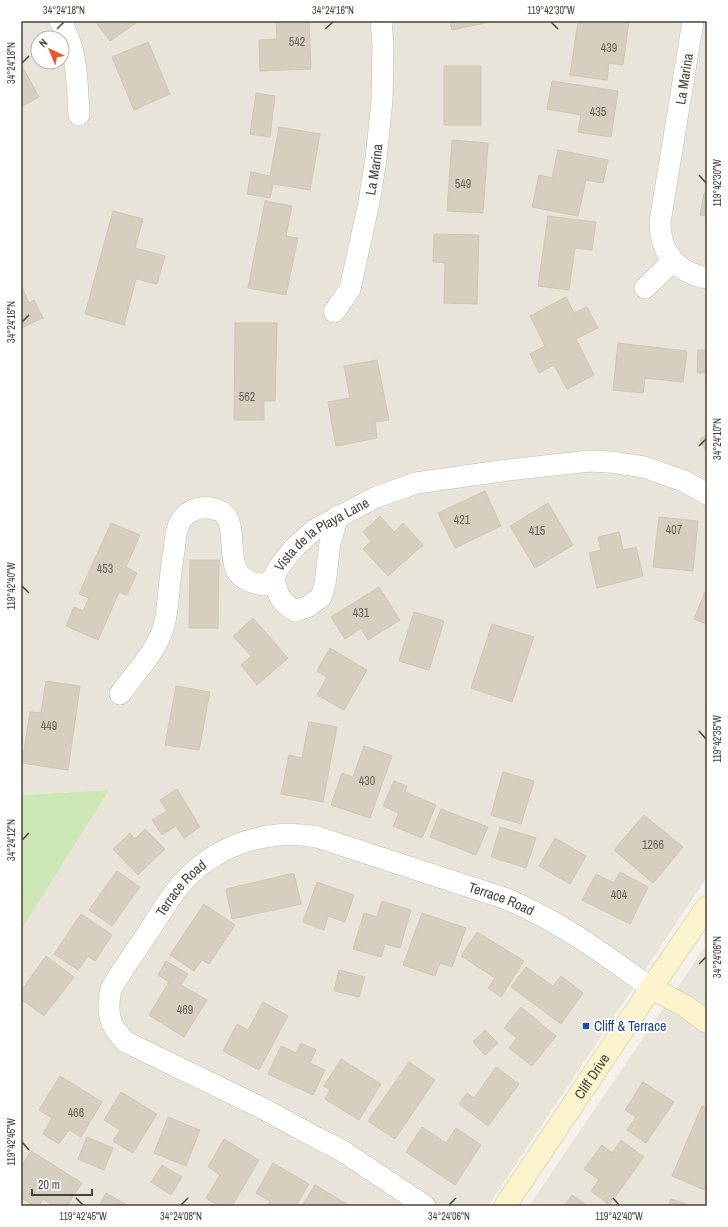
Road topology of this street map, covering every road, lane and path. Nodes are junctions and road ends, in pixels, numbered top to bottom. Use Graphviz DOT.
graph roads {
  1 [pos="60,21"];
  2 [pos="381,21"];
  3 [pos="693,21"];
  4 [pos="79,115"];
  5 [pos="673,261"];
  6 [pos="707,278"];
  7 [pos="645,288"];
  8 [pos="334,312"];
  9 [pos="707,494"];
  10 [pos="338,516"];
  11 [pos="274,577"];
  12 [pos="120,694"];
  13 [pos="707,907"];
  14 [pos="651,988"];
  15 [pos="707,1022"];
  16 [pos="425,1206"];
  17 [pos="504,1206"];
  1 -- 4 [label="street"];
  2 -- 8 [label="street, La Marina"];
  3 -- 5 [label="street, La Marina"];
  5 -- 6 [label="street, La Marina"];
  5 -- 7 [label="street"];
  9 -- 10 [label="street, Vista de la Playa Lane"];
  10 -- 11 [label="street, Vista de la Playa Lane"];
  10 -- 11 [label="street"];
  11 -- 12 [label="street, Vista de la Playa Lane"];
  13 -- 14 [label="main road, Cliff Drive"];
  14 -- 15 [label="main road"];
  14 -- 16 [label="street, Terrace Road"];
  14 -- 17 [label="main road, Cliff Drive"];
}
